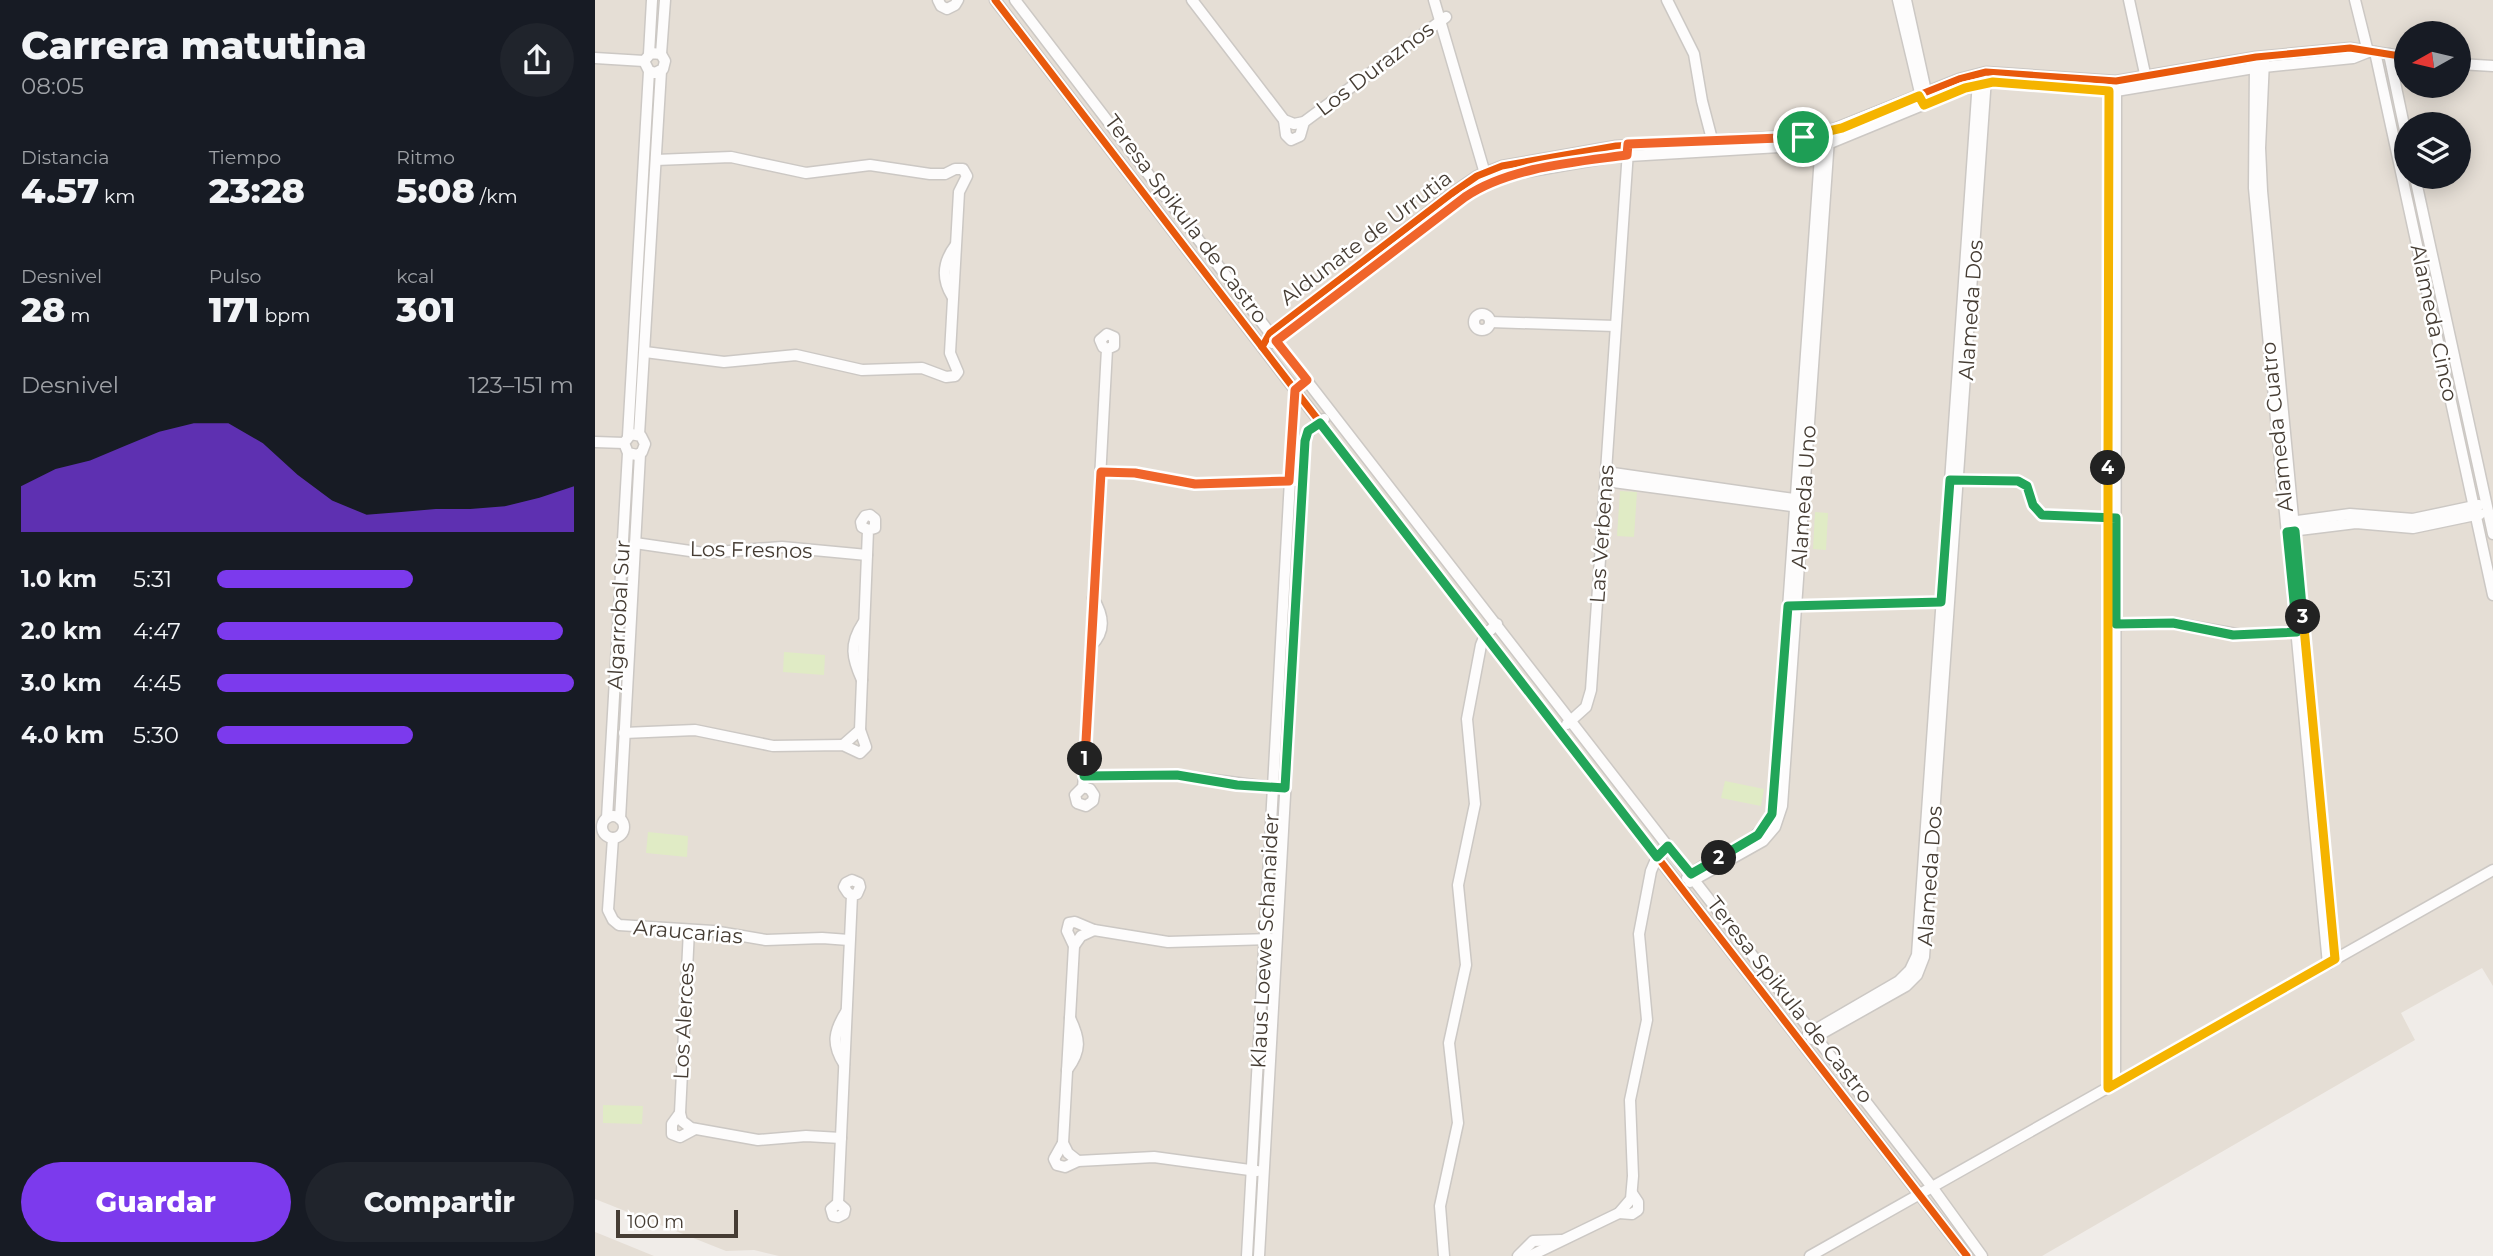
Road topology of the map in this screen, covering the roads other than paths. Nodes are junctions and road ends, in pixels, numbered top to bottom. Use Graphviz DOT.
graph roads {
  1 [pos="652,0"];
  2 [pos="665,0"];
  3 [pos="938,0"];
  4 [pos="958,0"];
  5 [pos="995,0"];
  6 [pos="1015,0"];
  7 [pos="1192,0"];
  8 [pos="1434,0"];
  9 [pos="1441,0"];
  10 [pos="1667,0"];
  11 [pos="1898,0"];
  12 [pos="1906,0"];
  13 [pos="2129,0"];
  14 [pos="2355,0"];
  15 [pos="1443,19"];
  16 [pos="2371,52"];
  17 [pos="661,54"];
  18 [pos="2389,54"];
  19 [pos="2394,55"];
  20 [pos="595,58"];
  21 [pos="647,62"];
  22 [pos="2259,62"];
  23 [pos="2471,65"];
  24 [pos="2493,66"];
  25 [pos="661,71"];
  26 [pos="1982,79"];
  27 [pos="2147,82"];
  28 [pos="2112,86"];
  29 [pos="1925,99"];
  30 [pos="2401,112"];
  31 [pos="1106,119"];
  32 [pos="1284,120"];
  33 [pos="1304,122"];
  34 [pos="1094,128"];
  35 [pos="1825,139"];
  36 [pos="1714,146"];
  37 [pos="1628,150"];
  38 [pos="656,160"];
  39 [pos="945,174"];
  40 [pos="1489,177"];
  41 [pos="2418,189"];
  42 [pos="959,192"];
  43 [pos="1490,322"];
  44 [pos="1615,326"];
  45 [pos="1273,337"];
  46 [pos="1262,347"];
  47 [pos="1107,349"];
  48 [pos="645,352"];
  49 [pos="950,353"];
  50 [pos="932,369"];
  51 [pos="1307,380"];
  52 [pos="1295,390"];
  53 [pos="1332,414"];
  54 [pos="1320,423"];
  55 [pos="595,442"];
  56 [pos="630,442"];
  57 [pos="640,454"];
  58 [pos="1101,472"];
  59 [pos="1606,476"];
  60 [pos="1954,480"];
  61 [pos="1289,481"];
  62 [pos="1303,481"];
  63 [pos="1800,503"];
  64 [pos="2487,508"];
  65 [pos="2474,511"];
  66 [pos="2112,518"];
  67 [pos="2291,527"];
  68 [pos="868,530"];
  69 [pos="2493,534"];
  70 [pos="635,543"];
  71 [pos="867,555"];
  72 [pos="2489,561"];
  73 [pos="2493,595"];
  74 [pos="1946,602"];
  75 [pos="1792,606"];
  76 [pos="1497,624"];
  77 [pos="2112,625"];
  78 [pos="2300,631"];
  79 [pos="1485,635"];
  80 [pos="1571,721"];
  81 [pos="860,730"];
  82 [pos="1560,730"];
  83 [pos="624,733"];
  84 [pos="843,745"];
  85 [pos="1273,788"];
  86 [pos="1285,788"];
  87 [pos="620,819"];
  88 [pos="603,826"];
  89 [pos="1668,846"];
  90 [pos="1657,857"];
  91 [pos="2493,870"];
  92 [pos="1693,877"];
  93 [pos="1679,885"];
  94 [pos="852,895"];
  95 [pos="689,930"];
  96 [pos="1094,930"];
  97 [pos="1265,939"];
  98 [pos="849,940"];
  99 [pos="1277,940"];
  100 [pos="1074,946"];
  101 [pos="2332,961"];
  102 [pos="1813,1034"];
  103 [pos="1801,1042"];
  104 [pos="2112,1086"];
  105 [pos="680,1112"];
  106 [pos="695,1129"];
  107 [pos="841,1138"];
  108 [pos="1063,1143"];
  109 [pos="1079,1161"];
  110 [pos="1251,1170"];
  111 [pos="1265,1172"];
  112 [pos="1932,1187"];
  113 [pos="1919,1195"];
  114 [pos="838,1203"];
  115 [pos="1562,1240"];
  116 [pos="1247,1256"];
  117 [pos="1259,1256"];
  118 [pos="1444,1256"];
  119 [pos="1518,1256"];
  120 [pos="1530,1256"];
  121 [pos="1810,1256"];
  122 [pos="1968,1256"];
  123 [pos="1982,1256"];
  1 -- 21 [label="street, Algarrobal Sur"];
  2 -- 17 [label="street"];
  3 -- 4 [label="street"];
  5 -- 34 [label="street, Teresa Spikula de Castro"];
  6 -- 31 [label="street, Teresa Spikula de Castro"];
  7 -- 32 [label="street, Los Duraznos"];
  8 -- 15 [label="street"];
  9 -- 15 [label="street"];
  10 -- 36 [label="street"];
  11 -- 29 [label="street"];
  12 -- 29 [label="street"];
  13 -- 27 [label="street"];
  14 -- 16 [label="street, Alameda Cinco"];
  15 -- 33 [label="street, Los Duraznos"];
  15 -- 40 [label="street"];
  16 -- 18 [label="street, Aldunate de Urrutia"];
  16 -- 22 [label="street, Aldunate de Urrutia"];
  16 -- 65 [label="street, Alameda Cinco"];
  17 -- 21 [label="street"];
  17 -- 25 [label="street, Algarrobal Sur"];
  18 -- 19 [label="street, Aldunate de Urrutia"];
  18 -- 30 [label="street"];
  20 -- 21 [label="street"];
  21 -- 25 [label="street"];
  21 -- 56 [label="street, Algarrobal Sur"];
  22 -- 27 [label="street, Aldunate de Urrutia"];
  22 -- 67 [label="street, Alameda Cuatro"];
  23 -- 24 [label="street"];
  25 -- 38 [label="street, Algarrobal Sur"];
  26 -- 28 [label="street, Aldunate de Urrutia"];
  26 -- 29 [label="street, Aldunate de Urrutia"];
  26 -- 60 [label="street, Alameda Dos"];
  27 -- 28 [label="street, Aldunate de Urrutia"];
  28 -- 66 [label="street"];
  29 -- 35 [label="street, Aldunate de Urrutia"];
  31 -- 34 [label="street, Teresa Spikula de Castro"];
  31 -- 45 [label="street, Teresa Spikula de Castro"];
  32 -- 33 [label="street, Los Duraznos"];
  32 -- 33 [label="street, Los Duraznos"];
  34 -- 46 [label="street, Teresa Spikula de Castro"];
  35 -- 36 [label="street, Aldunate de Urrutia"];
  35 -- 63 [label="street, Alameda Uno"];
  36 -- 37 [label="street, Aldunate de Urrutia"];
  37 -- 40 [label="street, Aldunate de Urrutia"];
  37 -- 44 [label="street, Las Verbenas"];
  38 -- 39 [label="street"];
  38 -- 48 [label="street, Algarrobal Sur"];
  39 -- 42 [label="street"];
  39 -- 42 [label="street"];
  40 -- 45 [label="street, Aldunate de Urrutia"];
  41 -- 64 [label="street, Alameda Cinco"];
  42 -- 49 [label="street"];
  43 -- 44 [label="street"];
  44 -- 59 [label="street, Las Verbenas"];
  45 -- 46 [label="street, Aldunate de Urrutia"];
  45 -- 51 [label="street, Teresa Spikula de Castro"];
  46 -- 52 [label="street, Teresa Spikula de Castro"];
  47 -- 58 [label="street"];
  48 -- 50 [label="street"];
  48 -- 56 [label="street, Algarrobal Sur"];
  49 -- 50 [label="street"];
  49 -- 50 [label="street"];
  51 -- 52 [label="street"];
  51 -- 53 [label="street, Teresa Spikula de Castro"];
  52 -- 54 [label="street, Teresa Spikula de Castro"];
  52 -- 61 [label="street, Klaus Loewe Schanaider"];
  53 -- 54 [label="street, Klaus Loewe Schanaider"];
  53 -- 76 [label="street, Teresa Spikula de Castro"];
  54 -- 62 [label="street, Klaus Loewe Schanaider"];
  54 -- 79 [label="street, Teresa Spikula de Castro"];
  55 -- 56 [label="street"];
  56 -- 57 [label="street"];
  56 -- 57 [label="street, Algarrobal Sur"];
  56 -- 88 [label="street, Algarrobal Sur"];
  57 -- 70 [label="street, Algarrobal Sur"];
  58 -- 61 [label="street"];
  58 -- 85 [label="street"];
  59 -- 63 [label="street"];
  59 -- 80 [label="street, Las Verbenas"];
  60 -- 66 [label="street"];
  60 -- 74 [label="street, Alameda Dos"];
  61 -- 62 [label="street"];
  61 -- 85 [label="street, Klaus Loewe Schanaider"];
  62 -- 86 [label="street, Klaus Loewe Schanaider"];
  63 -- 75 [label="street, Alameda Uno"];
  64 -- 65 [label="street"];
  64 -- 69 [label="street, Alameda Cinco"];
  65 -- 67 [label="street"];
  65 -- 72 [label="street, Alameda Cinco"];
  66 -- 77 [label="street"];
  67 -- 78 [label="street, Alameda Cuatro"];
  68 -- 71 [label="street"];
  70 -- 71 [label="street, Los Fresnos"];
  70 -- 83 [label="street, Algarrobal Sur"];
  71 -- 81 [label="street"];
  72 -- 73 [label="street, Alameda Cinco"];
  74 -- 75 [label="street"];
  74 -- 102 [label="street, Alameda Dos"];
  75 -- 92 [label="street, Alameda Uno"];
  76 -- 79 [label="street"];
  76 -- 80 [label="street, Teresa Spikula de Castro"];
  77 -- 78 [label="street"];
  77 -- 104 [label="street"];
  78 -- 101 [label="street, Alameda Cuatro"];
  79 -- 82 [label="street, Teresa Spikula de Castro"];
  79 -- 118 [label="street"];
  80 -- 82 [label="street, Las Verbenas"];
  80 -- 89 [label="street, Teresa Spikula de Castro"];
  81 -- 84 [label="street"];
  81 -- 84 [label="street"];
  82 -- 90 [label="street, Teresa Spikula de Castro"];
  83 -- 84 [label="street"];
  83 -- 87 [label="street, Algarrobal Sur"];
  85 -- 86 [label="street"];
  85 -- 97 [label="street, Klaus Loewe Schanaider"];
  86 -- 99 [label="street, Klaus Loewe Schanaider"];
  87 -- 88 [label="street"];
  87 -- 88 [label="street, Algarrobal Sur"];
  88 -- 95 [label="street, Araucarias"];
  89 -- 90 [label="street"];
  89 -- 92 [label="street, Teresa Spikula de Castro"];
  90 -- 93 [label="street, Teresa Spikula de Castro"];
  90 -- 115 [label="street"];
  91 -- 101 [label="street"];
  92 -- 93 [label="street, Alameda Uno"];
  92 -- 102 [label="street, Teresa Spikula de Castro"];
  93 -- 103 [label="street, Teresa Spikula de Castro"];
  94 -- 98 [label="street"];
  95 -- 98 [label="street, Araucarias"];
  95 -- 105 [label="street, Los Alerces"];
  96 -- 97 [label="street"];
  96 -- 100 [label="street"];
  96 -- 100 [label="street"];
  97 -- 99 [label="street"];
  97 -- 110 [label="street, Klaus Loewe Schanaider"];
  98 -- 107 [label="street"];
  99 -- 111 [label="street, Klaus Loewe Schanaider"];
  100 -- 108 [label="street"];
  101 -- 104 [label="street"];
  102 -- 103 [label="street, Alameda Dos"];
  102 -- 112 [label="street, Teresa Spikula de Castro"];
  103 -- 113 [label="street, Teresa Spikula de Castro"];
  104 -- 112 [label="street"];
  105 -- 106 [label="street"];
  105 -- 106 [label="street, Los Alerces"];
  106 -- 107 [label="street, Los Alerces"];
  107 -- 114 [label="street"];
  108 -- 109 [label="street"];
  108 -- 109 [label="street"];
  109 -- 110 [label="street"];
  110 -- 111 [label="street"];
  110 -- 116 [label="street, Klaus Loewe Schanaider"];
  111 -- 117 [label="street, Klaus Loewe Schanaider"];
  112 -- 113 [label="street"];
  112 -- 123 [label="street, Teresa Spikula de Castro"];
  113 -- 121 [label="street"];
  113 -- 122 [label="street, Teresa Spikula de Castro"];
  115 -- 119 [label="street"];
  115 -- 120 [label="street"];
}
